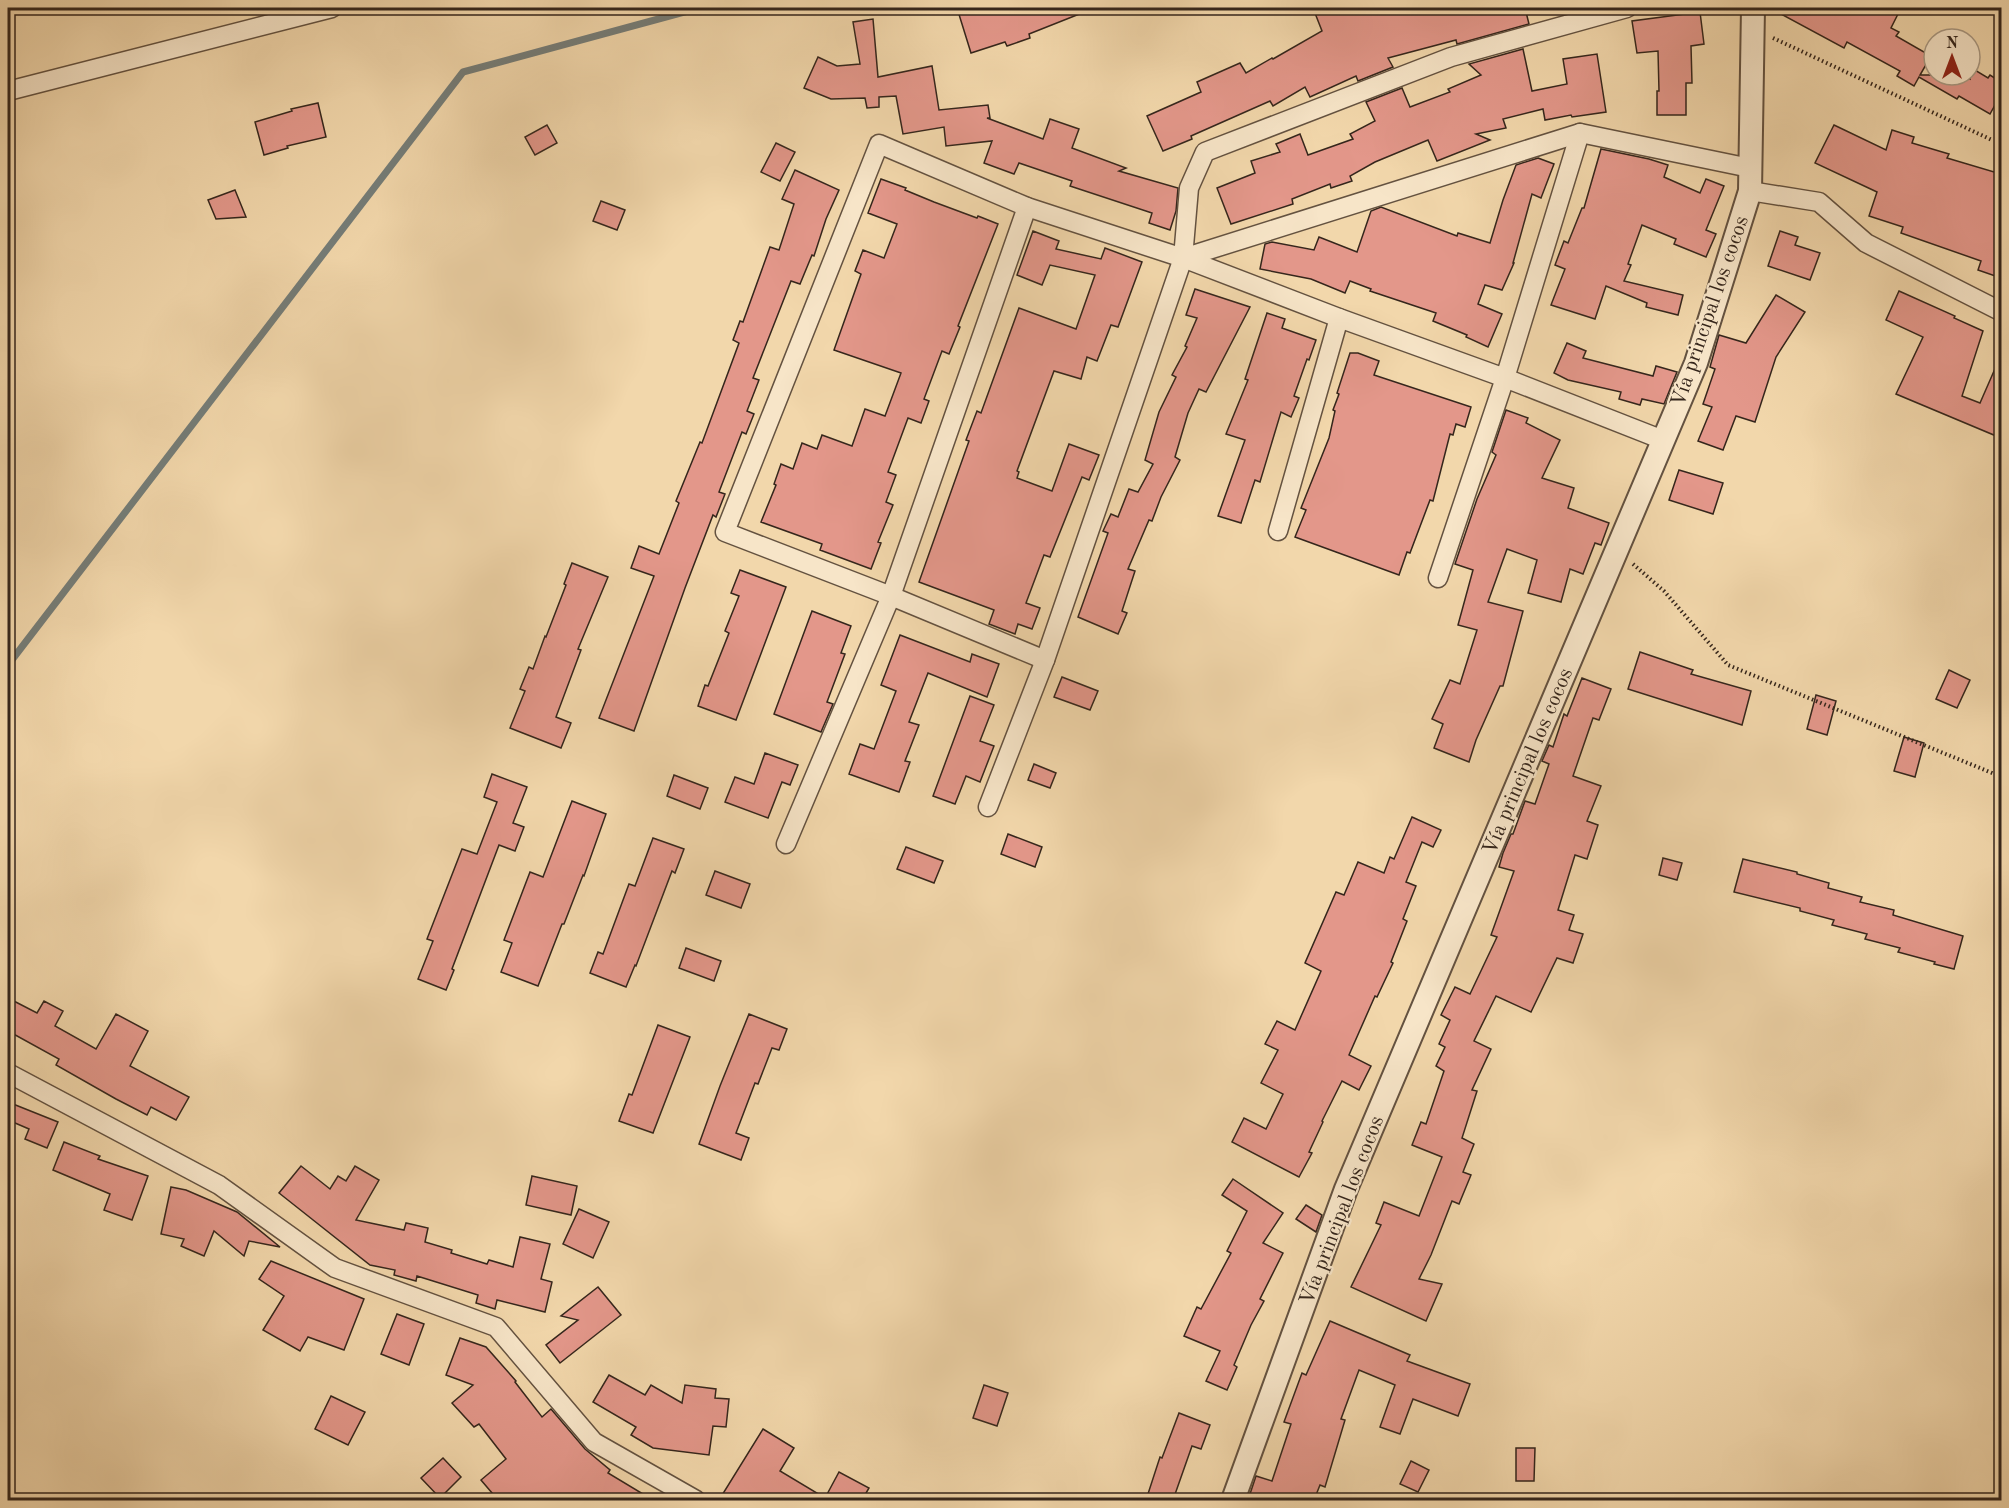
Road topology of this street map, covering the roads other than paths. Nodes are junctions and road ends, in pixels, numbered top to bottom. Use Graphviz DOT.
graph roads {
  1 [pos="332,8"];
  2 [pos="1627,8"];
  3 [pos="1753,18"];
  4 [pos="8,91"];
  5 [pos="1580,133"];
  6 [pos="1750,168"];
  7 [pos="1750,191"];
  8 [pos="1026,207"];
  9 [pos="1183,258"];
  10 [pos="2001,312"];
  11 [pos="1339,318"];
  12 [pos="1505,378"];
  13 [pos="1663,440"];
  14 [pos="1278,531"];
  15 [pos="1438,578"];
  16 [pos="891,596"];
  17 [pos="1045,660"];
  18 [pos="988,807"];
  19 [pos="786,844"];
  20 [pos="8,1073"];
  21 [pos="696,1500"];
  22 [pos="1233,1500"];
  1 -- 4 [label="street"];
  2 -- 9 [label="street"];
  3 -- 6 [label="street, Vía principal los cocos"];
  5 -- 6 [label="street"];
  5 -- 9 [label="street"];
  5 -- 12 [label="street"];
  6 -- 7 [label="street, Vía principal los cocos"];
  7 -- 10 [label="street"];
  7 -- 13 [label="street, Vía principal los cocos"];
  8 -- 9 [label="street"];
  8 -- 16 [label="street"];
  8 -- 16 [label="street"];
  9 -- 11 [label="street"];
  9 -- 17 [label="street"];
  11 -- 12 [label="street"];
  11 -- 14 [label="street"];
  12 -- 13 [label="street"];
  12 -- 15 [label="street"];
  13 -- 22 [label="street, Vía principal los cocos"];
  16 -- 17 [label="street"];
  16 -- 19 [label="street"];
  17 -- 18 [label="street"];
  20 -- 21 [label="street"];
}
